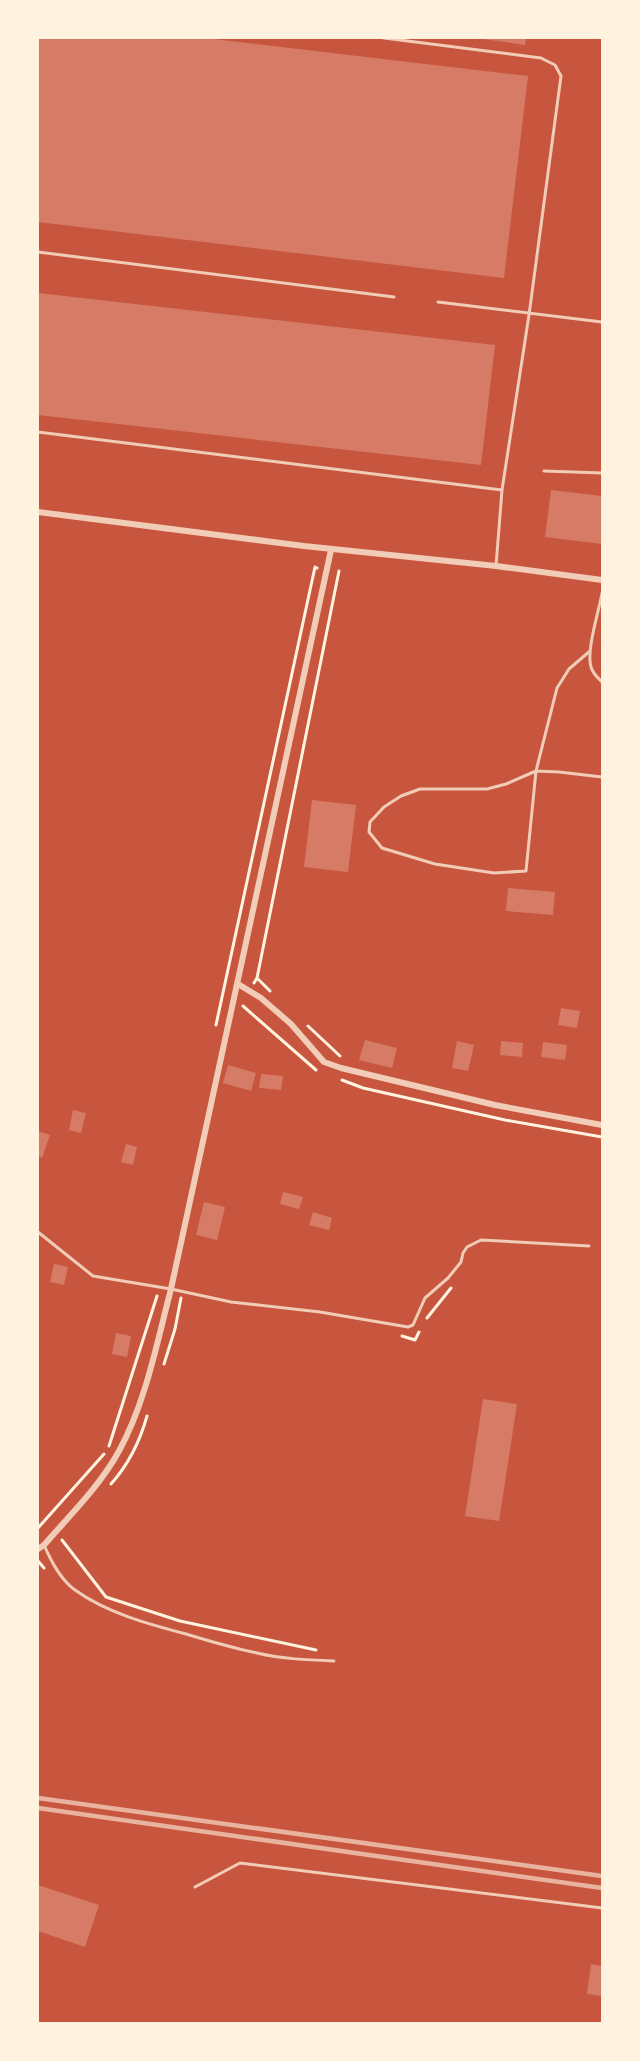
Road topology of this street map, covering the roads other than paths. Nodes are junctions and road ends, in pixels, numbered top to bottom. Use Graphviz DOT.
graph roads {
  1 [pos="384,38"];
  2 [pos="38,252"];
  3 [pos="394,297"];
  4 [pos="438,302"];
  5 [pos="529,315"];
  6 [pos="603,322"];
  7 [pos="38,432"];
  8 [pos="544,471"];
  9 [pos="603,473"];
  10 [pos="502,490"];
  11 [pos="38,512"];
  12 [pos="331,550"];
  13 [pos="496,566"];
  14 [pos="603,580"];
  15 [pos="603,593"];
  16 [pos="590,651"];
  17 [pos="603,682"];
  18 [pos="536,771"];
  19 [pos="603,777"];
  20 [pos="238,984"];
  21 [pos="603,1125"];
  22 [pos="38,1232"];
  23 [pos="589,1246"];
  24 [pos="171,1289"];
  25 [pos="45,1545"];
  26 [pos="38,1549"];
  27 [pos="334,1661"];
  28 [pos="195,1887"];
  29 [pos="603,1908"];
  1 -- 5 [label="lane"];
  2 -- 3 [label="lane"];
  4 -- 5 [label="lane"];
  5 -- 6 [label="lane"];
  5 -- 10 [label="lane"];
  7 -- 10 [label="lane"];
  8 -- 9 [label="lane"];
  10 -- 13 [label="lane"];
  11 -- 12 [label="street"];
  12 -- 13 [label="street"];
  12 -- 20 [label="street"];
  13 -- 14 [label="street"];
  15 -- 16 [label="lane"];
  16 -- 17 [label="lane"];
  16 -- 18 [label="lane"];
  18 -- 18 [label="lane"];
  18 -- 19 [label="lane"];
  20 -- 21 [label="street"];
  20 -- 24 [label="street"];
  22 -- 24 [label="lane"];
  23 -- 24 [label="lane"];
  24 -- 25 [label="street"];
  25 -- 26 [label="street"];
  25 -- 27 [label="lane"];
  28 -- 29 [label="lane"];
}
